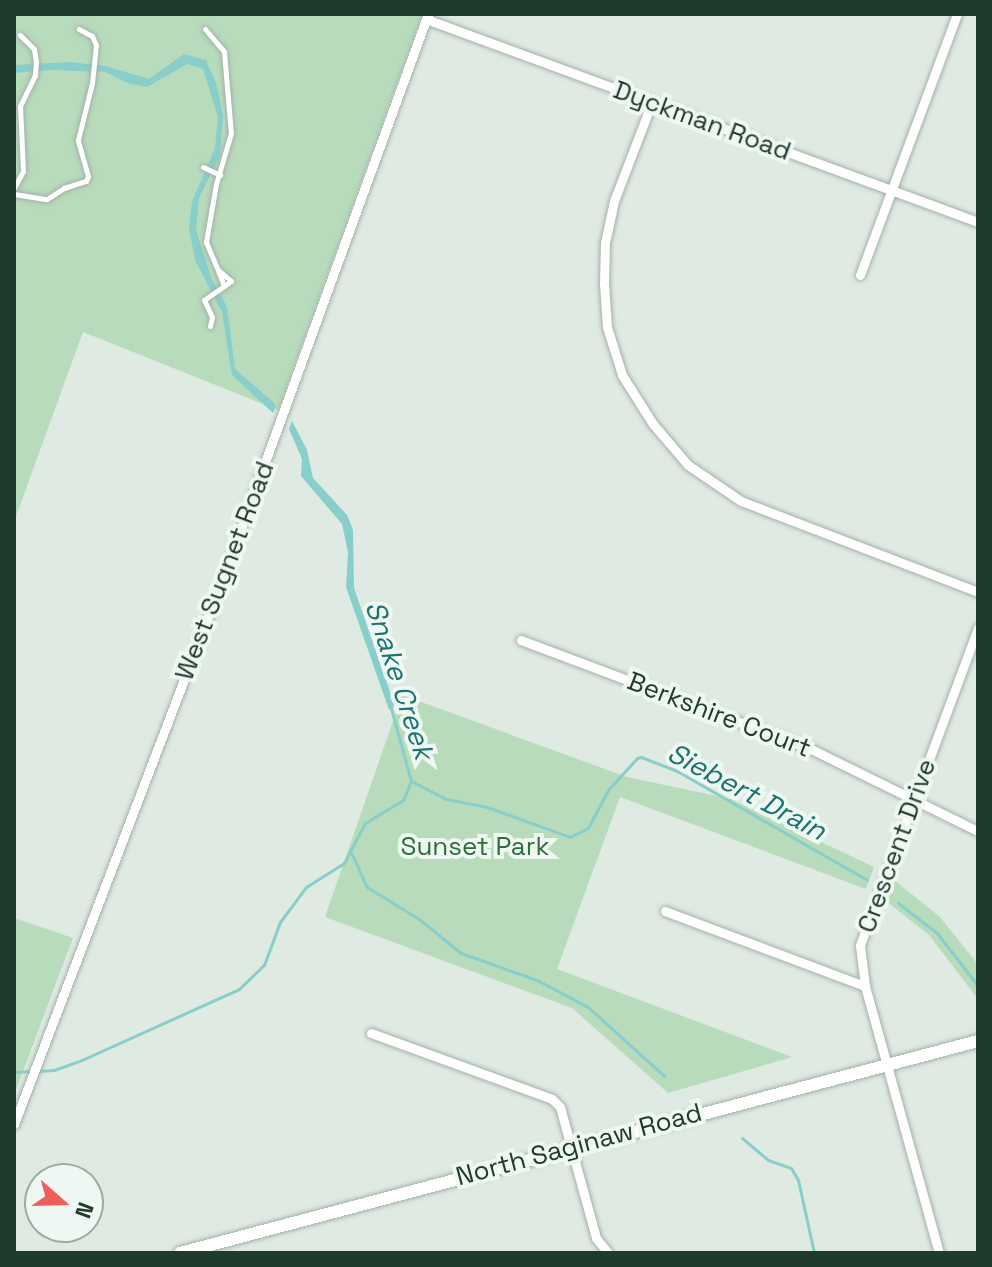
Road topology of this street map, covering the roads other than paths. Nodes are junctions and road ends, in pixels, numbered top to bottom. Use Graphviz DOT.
graph roads {
  1 [pos="957,14"];
  2 [pos="427,17"];
  3 [pos="79,29"];
  4 [pos="205,29"];
  5 [pos="20,35"];
  6 [pos="652,102"];
  7 [pos="203,167"];
  8 [pos="220,175"];
  9 [pos="891,190"];
  10 [pos="14,191"];
  11 [pos="978,222"];
  12 [pos="860,275"];
  13 [pos="210,326"];
  14 [pos="978,592"];
  15 [pos="978,628"];
  16 [pos="521,640"];
  17 [pos="914,798"];
  18 [pos="978,831"];
  19 [pos="665,911"];
  20 [pos="865,986"];
  21 [pos="371,1033"];
  22 [pos="978,1041"];
  23 [pos="887,1063"];
  24 [pos="14,1124"];
  25 [pos="570,1147"];
  26 [pos="180,1253"];
  27 [pos="608,1253"];
  28 [pos="939,1253"];
  1 -- 9 [label="street"];
  2 -- 6 [label="street, Dyckman Road"];
  2 -- 24 [label="street, West Sugnet Road"];
  3 -- 10 [label="lane"];
  4 -- 8 [label="lane"];
  5 -- 10 [label="lane"];
  6 -- 9 [label="street, Dyckman Road"];
  6 -- 14 [label="street"];
  7 -- 8 [label="lane"];
  8 -- 13 [label="lane"];
  9 -- 11 [label="street, Dyckman Road"];
  9 -- 12 [label="street"];
  15 -- 17 [label="street, Crescent Drive"];
  16 -- 17 [label="street, Berkshire Court"];
  17 -- 18 [label="street, Berkshire Court"];
  17 -- 20 [label="street, Crescent Drive"];
  19 -- 20 [label="street"];
  20 -- 23 [label="street, Crescent Drive"];
  21 -- 25 [label="street"];
  22 -- 23 [label="main road, North Saginaw Road"];
  23 -- 25 [label="main road, North Saginaw Road"];
  23 -- 28 [label="street, Crescent Drive"];
  25 -- 26 [label="main road, North Saginaw Road"];
  25 -- 27 [label="street"];
}
